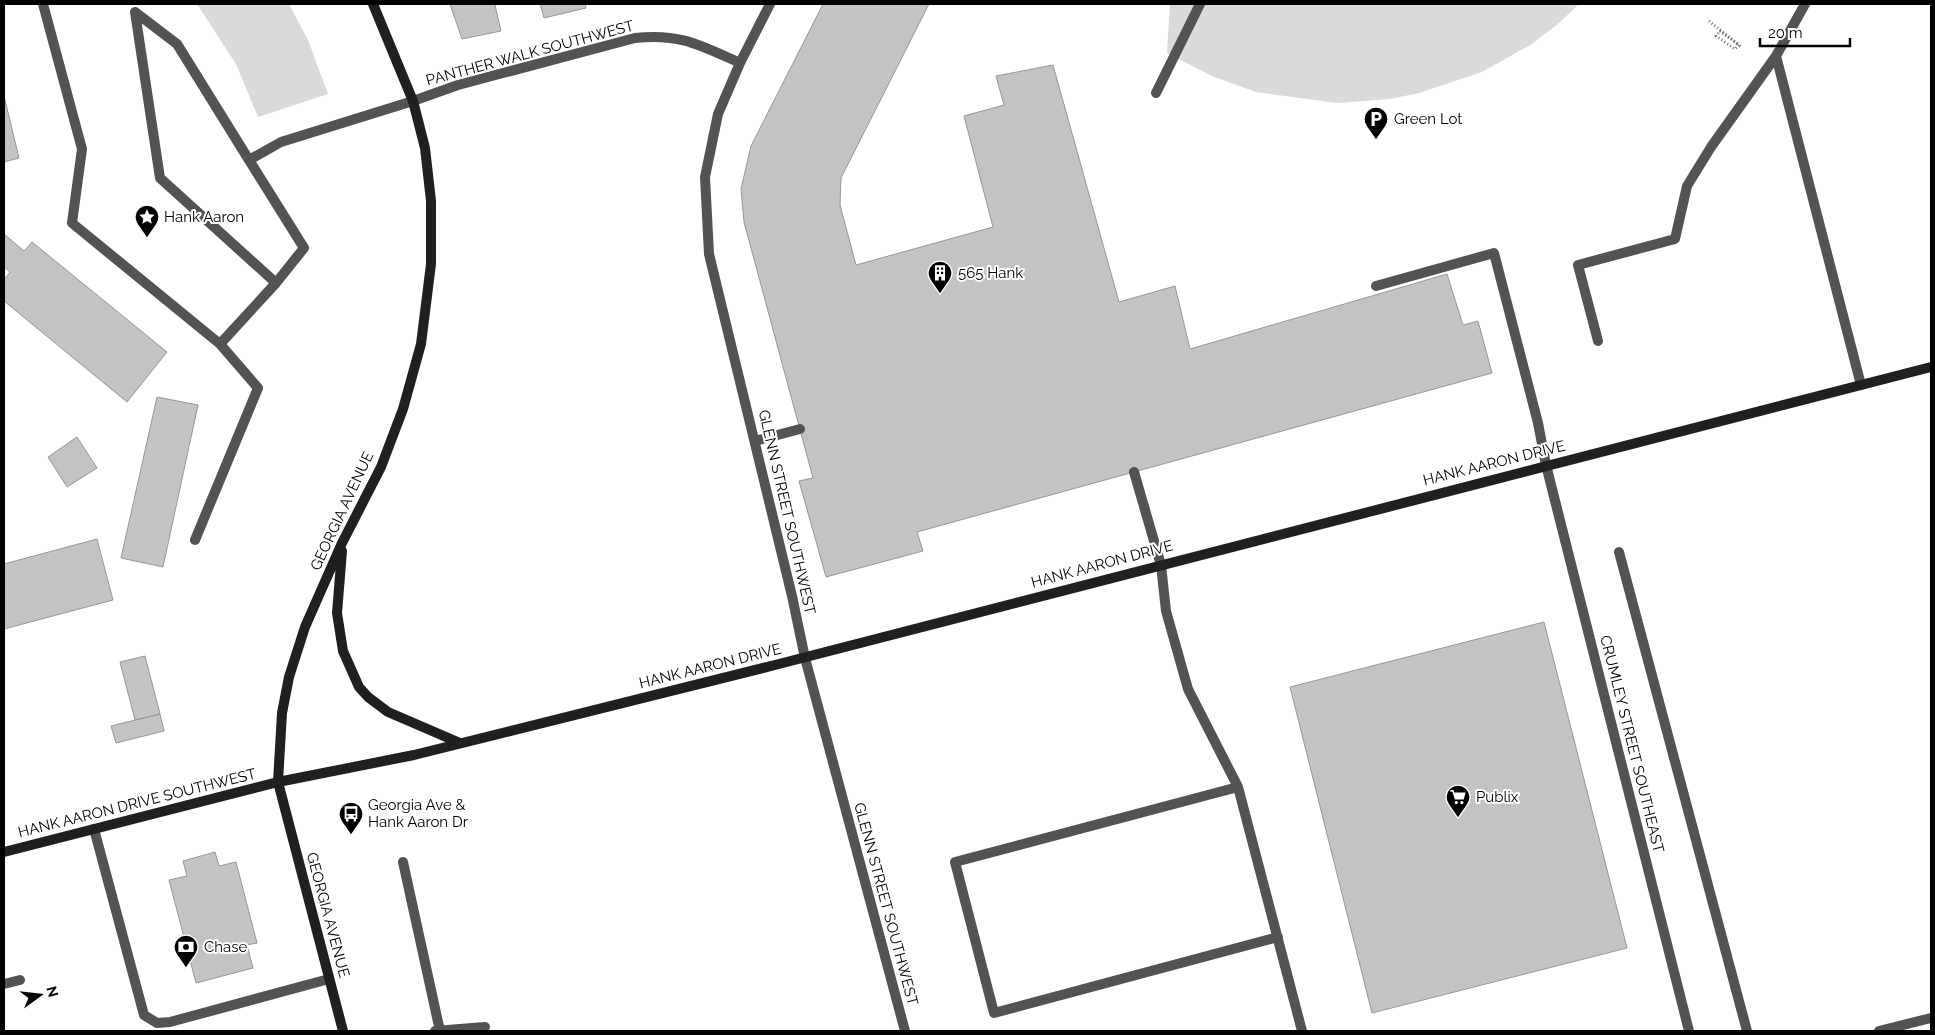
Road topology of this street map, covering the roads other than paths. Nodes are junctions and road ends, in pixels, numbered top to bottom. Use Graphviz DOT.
graph roads {
  1 [pos="43,4"];
  2 [pos="373,4"];
  3 [pos="770,4"];
  4 [pos="1200,4"];
  5 [pos="1805,4"];
  6 [pos="132,8"];
  7 [pos="1776,56"];
  8 [pos="740,63"];
  9 [pos="1156,93"];
  10 [pos="413,101"];
  11 [pos="249,160"];
  12 [pos="276,283"];
  13 [pos="1376,286"];
  14 [pos="1598,341"];
  15 [pos="220,344"];
  16 [pos="1931,367"];
  17 [pos="1861,385"];
  18 [pos="800,429"];
  19 [pos="755,441"];
  20 [pos="1546,465"];
  21 [pos="1134,472"];
  22 [pos="195,540"];
  23 [pos="342,543"];
  24 [pos="1619,552"];
  25 [pos="1161,565"];
  26 [pos="805,658"];
  27 [pos="460,743"];
  28 [pos="278,782"];
  29 [pos="1238,787"];
  30 [pos="94,829"];
  31 [pos="4,852"];
  32 [pos="403,862"];
  33 [pos="1278,938"];
  34 [pos="20,980"];
  35 [pos="329,980"];
  36 [pos="4,984"];
  37 [pos="1931,1018"];
  38 [pos="485,1027"];
  39 [pos="343,1031"];
  40 [pos="438,1031"];
  41 [pos="905,1031"];
  42 [pos="1302,1031"];
  43 [pos="1689,1031"];
  44 [pos="1747,1031"];
  45 [pos="1879,1031"];
  1 -- 15 [label="street"];
  2 -- 10 [label="main road, GEORGIA AVENUE"];
  3 -- 8 [label="street, GLENN STREET SOUTHWEST"];
  4 -- 9 [label="street"];
  5 -- 7 [label="street"];
  6 -- 11 [label="street"];
  6 -- 12 [label="street"];
  7 -- 14 [label="street"];
  7 -- 17 [label="street"];
  8 -- 10 [label="street, PANTHER WALK SOUTHWEST"];
  8 -- 19 [label="street, GLENN STREET SOUTHWEST"];
  10 -- 11 [label="street, PANTHER WALK SOUTHWEST"];
  10 -- 23 [label="main road, GEORGIA AVENUE"];
  11 -- 12 [label="street"];
  12 -- 15 [label="street"];
  13 -- 20 [label="street, CRUMLEY STREET SOUTHEAST"];
  15 -- 22 [label="street"];
  16 -- 17 [label="main road, HANK AARON DRIVE"];
  17 -- 20 [label="main road, HANK AARON DRIVE"];
  18 -- 19 [label="street"];
  19 -- 26 [label="street, GLENN STREET SOUTHWEST"];
  20 -- 25 [label="main road, HANK AARON DRIVE"];
  20 -- 43 [label="street, CRUMLEY STREET SOUTHEAST"];
  21 -- 25 [label="street"];
  23 -- 27 [label="main road"];
  23 -- 28 [label="main road, GEORGIA AVENUE"];
  24 -- 44 [label="street"];
  25 -- 26 [label="main road, HANK AARON DRIVE"];
  25 -- 29 [label="street"];
  26 -- 27 [label="main road, HANK AARON DRIVE"];
  26 -- 41 [label="street, GLENN STREET SOUTHWEST"];
  27 -- 28 [label="main road, HANK AARON DRIVE"];
  28 -- 30 [label="main road, HANK AARON DRIVE SOUTHWEST"];
  28 -- 35 [label="main road, GEORGIA AVENUE"];
  29 -- 33 [label="street"];
  29 -- 33 [label="street"];
  30 -- 31 [label="main road, HANK AARON DRIVE SOUTHWEST"];
  30 -- 35 [label="street"];
  32 -- 40 [label="street"];
  33 -- 42 [label="street"];
  34 -- 36 [label="street"];
  35 -- 39 [label="main road, GEORGIA AVENUE"];
  37 -- 45 [label="street"];
  38 -- 40 [label="street"];
}
